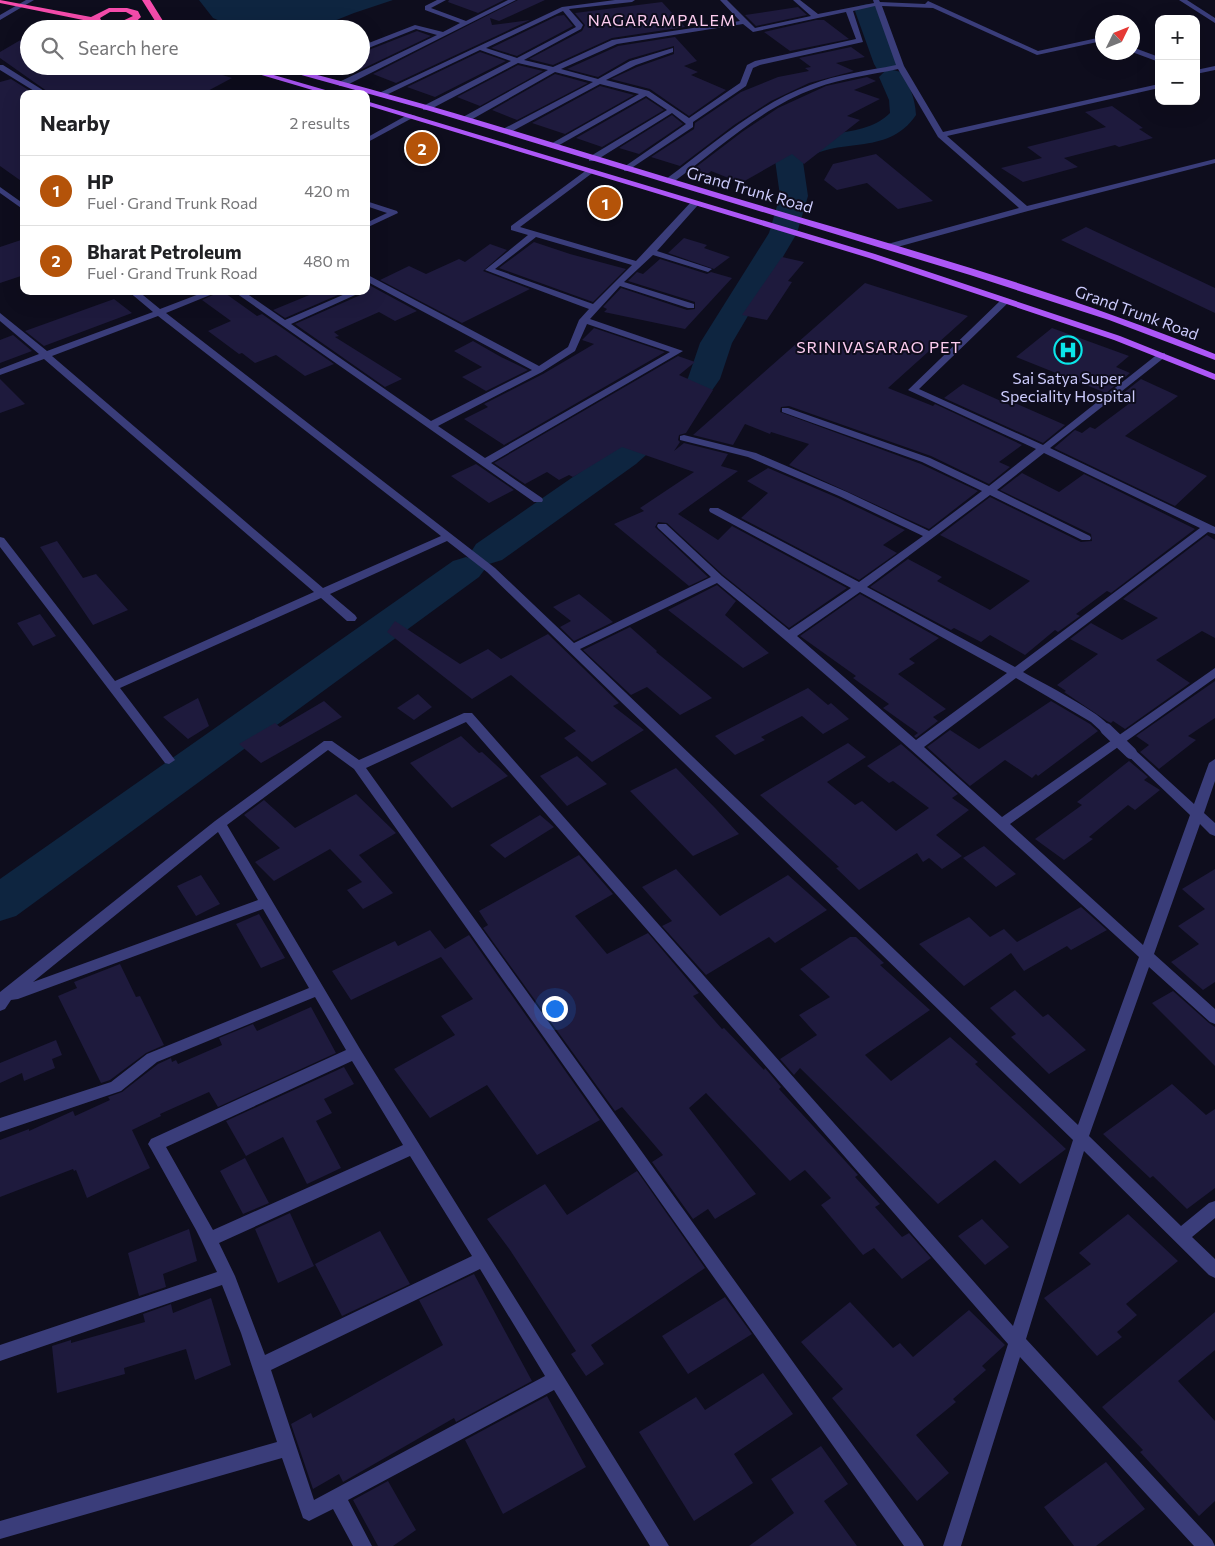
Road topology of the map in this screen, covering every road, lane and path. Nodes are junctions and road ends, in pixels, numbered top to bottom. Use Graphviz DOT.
graph roads {
  1 [pos="34,0"];
  2 [pos="117,0"];
  3 [pos="146,0"];
  4 [pos="443,0"];
  5 [pos="513,0"];
  6 [pos="565,0"];
  7 [pos="632,0"];
  8 [pos="723,0"];
  9 [pos="796,0"];
  10 [pos="921,0"];
  11 [pos="1182,0"];
  12 [pos="0,1"];
  13 [pos="877,2"];
  14 [pos="16,3"];
  15 [pos="935,6"];
  16 [pos="568,8"];
  17 [pos="0,9"];
  18 [pos="849,10"];
  19 [pos="106,11"];
  20 [pos="817,17"];
  21 [pos="0,18"];
  22 [pos="95,20"];
  23 [pos="134,20"];
  24 [pos="157,20"];
  25 [pos="1215,20"];
  26 [pos="466,22"];
  27 [pos="746,22"];
  28 [pos="443,34"];
  29 [pos="1095,41"];
  30 [pos="370,46"];
  31 [pos="480,48"];
  32 [pos="670,50"];
  33 [pos="1140,52"];
  34 [pos="1155,58"];
  35 [pos="517,60"];
  36 [pos="0,66"];
  37 [pos="900,66"];
  38 [pos="1215,68"];
  39 [pos="370,70"];
  40 [pos="553,70"];
  41 [pos="1200,71"];
  42 [pos="266,75"];
  43 [pos="308,75"];
  44 [pos="360,75"];
  45 [pos="600,81"];
  46 [pos="342,84"];
  47 [pos="1155,87"];
  48 [pos="39,90"];
  49 [pos="321,90"];
  50 [pos="365,90"];
  51 [pos="370,91"];
  52 [pos="646,93"];
  53 [pos="380,94"];
  54 [pos="370,104"];
  55 [pos="426,108"];
  56 [pos="672,110"];
  57 [pos="412,116"];
  58 [pos="466,119"];
  59 [pos="689,121"];
  60 [pos="496,128"];
  61 [pos="506,131"];
  62 [pos="941,135"];
  63 [pos="481,137"];
  64 [pos="370,139"];
  65 [pos="551,146"];
  66 [pos="592,159"];
  67 [pos="1215,161"];
  68 [pos="627,169"];
  69 [pos="591,171"];
  70 [pos="669,181"];
  71 [pos="0,190"];
  72 [pos="695,203"];
  73 [pos="370,204"];
  74 [pos="20,205"];
  75 [pos="1025,209"];
  76 [pos="370,224"];
  77 [pos="535,234"];
  78 [pos="887,246"];
  79 [pos="651,252"];
  80 [pos="637,264"];
  81 [pos="708,269"];
  82 [pos="370,280"];
  83 [pos="618,283"];
  84 [pos="377,284"];
  85 [pos="370,287"];
  86 [pos="137,295"];
  87 [pos="206,295"];
  88 [pos="243,295"];
  89 [pos="351,295"];
  90 [pos="1005,301"];
  91 [pos="691,306"];
  92 [pos="596,308"];
  93 [pos="161,314"];
  94 [pos="0,316"];
  95 [pos="584,320"];
  96 [pos="283,324"];
  97 [pos="1162,355"];
  98 [pos="46,356"];
  99 [pos="1215,357"];
  100 [pos="539,370"];
  101 [pos="0,372"];
  102 [pos="1215,377"];
  103 [pos="785,410"];
  104 [pos="430,426"];
  105 [pos="684,438"];
  106 [pos="1044,449"];
  107 [pos="484,463"];
  108 [pos="989,490"];
  109 [pos="538,500"];
  110 [pos="714,510"];
  111 [pos="662,526"];
  112 [pos="1211,529"];
  113 [pos="931,536"];
  114 [pos="448,537"];
  115 [pos="1086,538"];
  116 [pos="0,540"];
  117 [pos="718,578"];
  118 [pos="860,588"];
  119 [pos="322,593"];
  120 [pos="351,618"];
  121 [pos="789,636"];
  122 [pos="573,648"];
  123 [pos="1215,672"];
  124 [pos="1016,673"];
  125 [pos="112,687"];
  126 [pos="916,747"];
  127 [pos="169,760"];
  128 [pos="1215,763"];
  129 [pos="358,766"];
  130 [pos="1198,816"];
  131 [pos="220,824"];
  132 [pos="1001,824"];
  133 [pos="1215,831"];
  134 [pos="266,902"];
  135 [pos="1146,956"];
  136 [pos="318,990"];
  137 [pos="2,1002"];
  138 [pos="1215,1018"];
  139 [pos="355,1053"];
  140 [pos="0,1125"];
  141 [pos="1081,1138"];
  142 [pos="414,1148"];
  143 [pos="1215,1208"];
  144 [pos="1181,1236"];
  145 [pos="210,1239"];
  146 [pos="483,1259"];
  147 [pos="1215,1270"];
  148 [pos="227,1276"];
  149 [pos="1017,1342"];
  150 [pos="0,1352"];
  151 [pos="261,1366"];
  152 [pos="557,1379"];
  153 [pos="287,1448"];
  154 [pos="336,1497"];
  155 [pos="0,1530"];
  156 [pos="363,1546"];
  157 [pos="660,1546"];
  158 [pos="915,1546"];
  159 [pos="952,1546"];
  160 [pos="1206,1546"];
  1 -- 14 [label="street"];
  1 -- 19 [label="highway"];
  2 -- 19 [label="highway"];
  3 -- 24 [label="highway"];
  4 -- 26 [label="street"];
  5 -- 26 [label="street"];
  6 -- 16 [label="street"];
  7 -- 16 [label="street"];
  8 -- 27 [label="street"];
  9 -- 20 [label="street"];
  10 -- 15 [label="street"];
  11 -- 25 [label="street"];
  12 -- 14 [label="highway"];
  13 -- 15 [label="street"];
  13 -- 18 [label="street"];
  13 -- 37 [label="street"];
  14 -- 17 [label="street"];
  14 -- 21 [label="street"];
  14 -- 22 [label="highway"];
  15 -- 29 [label="street"];
  16 -- 31 [label="street"];
  16 -- 35 [label="street"];
  18 -- 20 [label="street"];
  18 -- 59 [label="street"];
  19 -- 22 [label="highway"];
  19 -- 23 [label="highway"];
  20 -- 27 [label="street"];
  26 -- 28 [label="street"];
  27 -- 40 [label="street"];
  28 -- 30 [label="street"];
  28 -- 39 [label="street"];
  31 -- 35 [label="street"];
  31 -- 53 [label="street"];
  32 -- 45 [label="street"];
  33 -- 34 [label="street"];
  35 -- 40 [label="street"];
  35 -- 55 [label="street"];
  36 -- 48 [label="street"];
  37 -- 62 [label="street"];
  37 -- 70 [label="street"];
  38 -- 41 [label="street"];
  40 -- 45 [label="street"];
  40 -- 58 [label="street"];
  42 -- 49 [label="main road"];
  43 -- 46 [label="main road, Grand Trunk Road"];
  44 -- 46 [label="street"];
  45 -- 52 [label="street"];
  45 -- 61 [label="street"];
  46 -- 50 [label="main road, Grand Trunk Road"];
  47 -- 62 [label="street"];
  51 -- 53 [label="main road, Grand Trunk Road"];
  52 -- 56 [label="street"];
  52 -- 65 [label="street"];
  53 -- 55 [label="main road, Grand Trunk Road"];
  54 -- 57 [label="main road, Grand Trunk Road"];
  55 -- 58 [label="main road, Grand Trunk Road"];
  56 -- 59 [label="street"];
  56 -- 66 [label="street"];
  57 -- 63 [label="main road, Grand Trunk Road"];
  57 -- 64 [label="street"];
  58 -- 60 [label="main road, Grand Trunk Road"];
  59 -- 68 [label="street"];
  60 -- 61 [label="main road, Grand Trunk Road"];
  60 -- 63 [label="main road"];
  61 -- 65 [label="main road, Grand Trunk Road"];
  62 -- 75 [label="street"];
  63 -- 69 [label="main road, Grand Trunk Road"];
  65 -- 66 [label="main road, Grand Trunk Road"];
  66 -- 68 [label="main road, Grand Trunk Road"];
  67 -- 75 [label="street"];
  68 -- 70 [label="main road, Grand Trunk Road"];
  69 -- 72 [label="main road, Grand Trunk Road"];
  69 -- 77 [label="street"];
  70 -- 78 [label="main road, Grand Trunk Road"];
  71 -- 74 [label="street"];
  72 -- 79 [label="street"];
  72 -- 90 [label="main road, Grand Trunk Road"];
  73 -- 76 [label="street"];
  75 -- 78 [label="street"];
  77 -- 80 [label="street"];
  77 -- 92 [label="street"];
  78 -- 99 [label="main road, Grand Trunk Road"];
  79 -- 80 [label="street"];
  79 -- 81 [label="street"];
  80 -- 83 [label="street"];
  82 -- 84 [label="street"];
  83 -- 91 [label="street"];
  83 -- 92 [label="street"];
  84 -- 85 [label="street"];
  84 -- 100 [label="street"];
  86 -- 93 [label="street"];
  87 -- 93 [label="street"];
  88 -- 96 [label="street"];
  89 -- 96 [label="street"];
  90 -- 97 [label="main road, Grand Trunk Road"];
  90 -- 106 [label="street"];
  92 -- 95 [label="street"];
  93 -- 98 [label="street"];
  93 -- 114 [label="street"];
  94 -- 98 [label="street"];
  95 -- 100 [label="street"];
  95 -- 107 [label="street"];
  96 -- 104 [label="street"];
  97 -- 102 [label="main road, Grand Trunk Road"];
  97 -- 106 [label="street"];
  98 -- 101 [label="street"];
  98 -- 119 [label="street"];
  100 -- 104 [label="street"];
  103 -- 108 [label="street"];
  104 -- 107 [label="street"];
  105 -- 113 [label="street"];
  106 -- 108 [label="street"];
  106 -- 112 [label="street"];
  107 -- 109 [label="street"];
  108 -- 113 [label="street"];
  108 -- 115 [label="street"];
  110 -- 118 [label="street"];
  111 -- 117 [label="street"];
  112 -- 124 [label="street"];
  113 -- 118 [label="street"];
  114 -- 119 [label="street"];
  114 -- 122 [label="street"];
  116 -- 125 [label="street"];
  117 -- 121 [label="street"];
  117 -- 122 [label="street"];
  118 -- 121 [label="street"];
  118 -- 124 [label="street"];
  119 -- 120 [label="street"];
  119 -- 125 [label="street"];
  121 -- 126 [label="street"];
  122 -- 141 [label="street"];
  123 -- 132 [label="street"];
  124 -- 126 [label="street"];
  124 -- 130 [label="street, bridge"];
  125 -- 127 [label="street"];
  126 -- 132 [label="street"];
  128 -- 130 [label="street"];
  129 -- 131 [label="street"];
  129 -- 149 [label="street"];
  129 -- 158 [label="street"];
  130 -- 133 [label="street"];
  130 -- 135 [label="street"];
  131 -- 134 [label="street"];
  131 -- 137 [label="street"];
  132 -- 135 [label="street"];
  134 -- 136 [label="street"];
  134 -- 137 [label="street"];
  135 -- 138 [label="street"];
  135 -- 141 [label="street"];
  136 -- 139 [label="street"];
  136 -- 140 [label="street"];
  139 -- 142 [label="street"];
  139 -- 145 [label="street"];
  141 -- 144 [label="street"];
  141 -- 149 [label="street"];
  142 -- 145 [label="street"];
  142 -- 146 [label="street"];
  143 -- 144 [label="street"];
  144 -- 147 [label="street"];
  145 -- 148 [label="street"];
  146 -- 151 [label="street"];
  146 -- 152 [label="street"];
  148 -- 150 [label="street"];
  148 -- 151 [label="street"];
  149 -- 159 [label="street"];
  149 -- 160 [label="street"];
  151 -- 153 [label="street"];
  152 -- 154 [label="street"];
  152 -- 157 [label="street"];
  153 -- 154 [label="street"];
  153 -- 155 [label="street"];
  154 -- 156 [label="street"];
}
